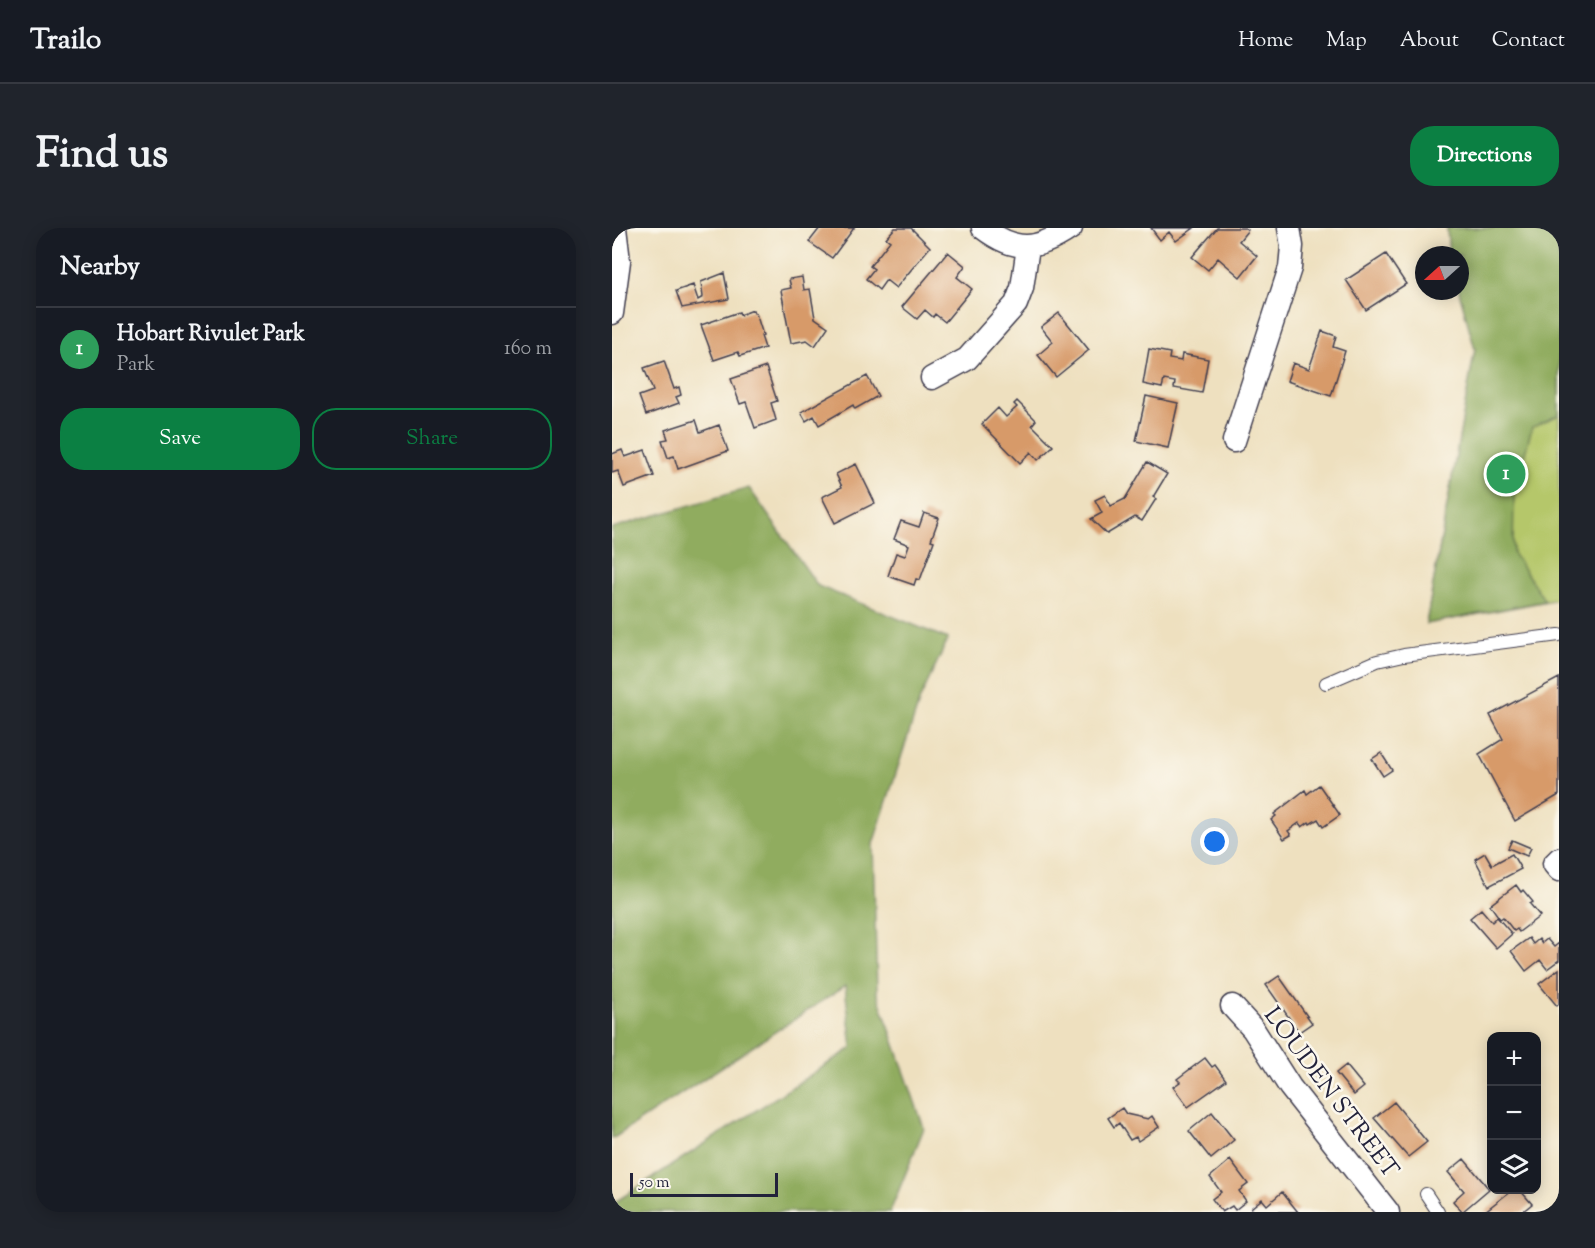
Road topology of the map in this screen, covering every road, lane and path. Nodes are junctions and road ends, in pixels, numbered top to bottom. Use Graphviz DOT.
graph roads {
  1 [pos="615,228"];
  2 [pos="983,228"];
  3 [pos="1071,228"];
  4 [pos="1289,228"];
  5 [pos="1028,247"];
  6 [pos="612,313"];
  7 [pos="932,378"];
  8 [pos="1234,441"];
  9 [pos="1559,635"];
  10 [pos="1326,683"];
  11 [pos="1232,1006"];
  12 [pos="1426,1194"];
  13 [pos="1388,1212"];
  14 [pos="1438,1212"];
  1 -- 6 [label="street"];
  2 -- 5 [label="street"];
  3 -- 5 [label="street"];
  4 -- 8 [label="street"];
  5 -- 7 [label="street"];
  9 -- 10 [label="lane"];
  11 -- 13 [label="street, LOUDEN STREET"];
  12 -- 14 [label="lane, LOUDEN STREET"];
}
